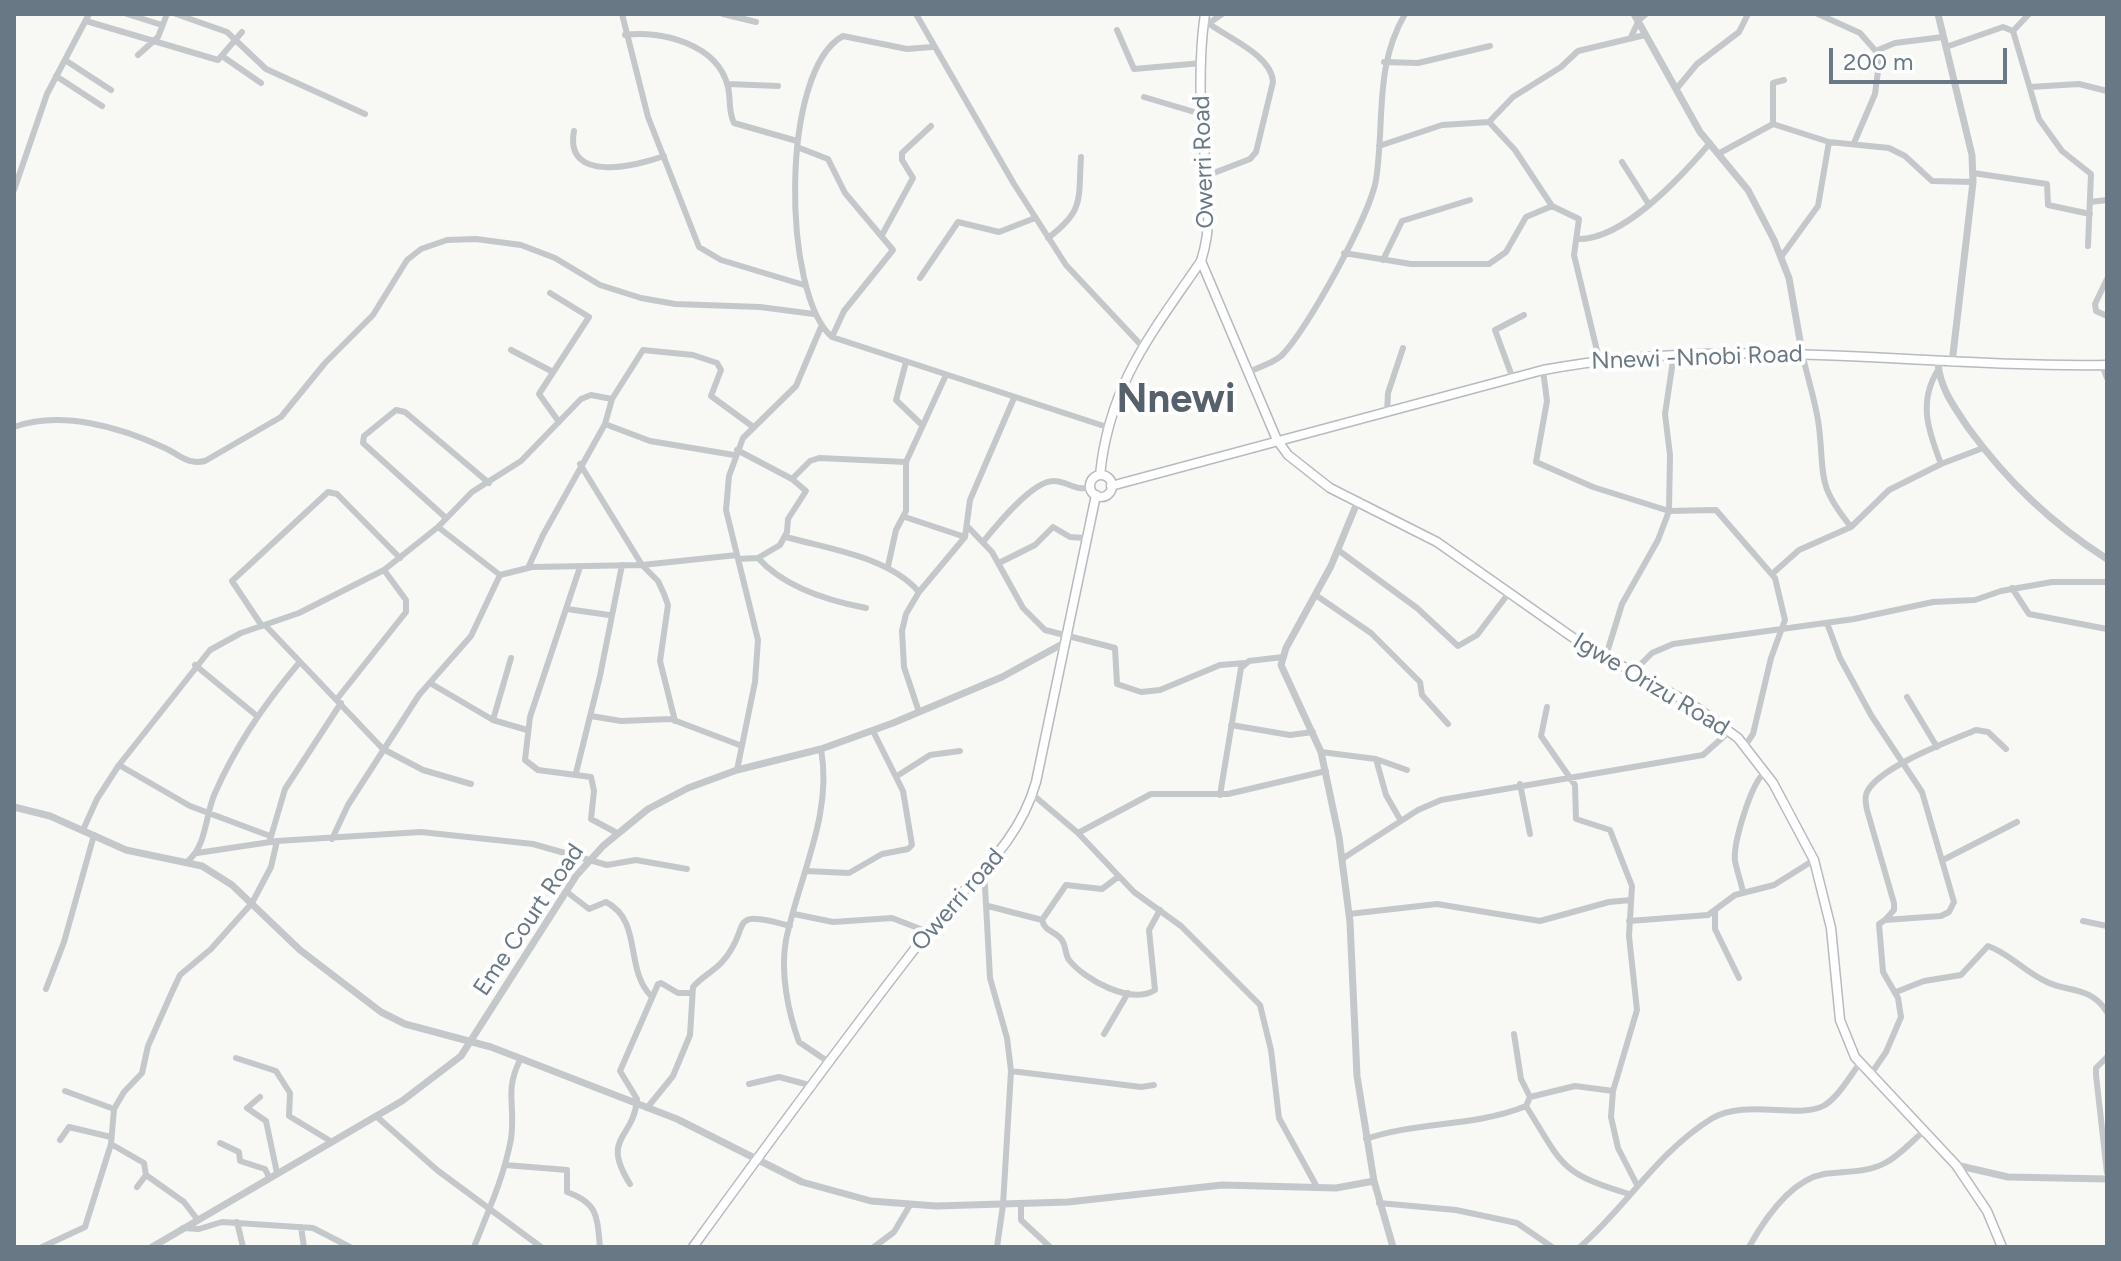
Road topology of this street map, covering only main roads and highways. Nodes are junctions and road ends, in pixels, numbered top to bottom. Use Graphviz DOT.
graph roads {
  1 [pos="1206,20"];
  2 [pos="1201,261"];
  3 [pos="2104,365"];
  4 [pos="1277,440"];
  5 [pos="1100,475"];
  6 [pos="1111,486"];
  7 [pos="1093,491"];
  8 [pos="693,1247"];
  9 [pos="2002,1247"];
  1 -- 2 [label="main road, Owerri Road"];
  2 -- 4 [label="main road, Igwe Orizu Road"];
  2 -- 5 [label="main road, Owerri Road"];
  3 -- 4 [label="main road, Nnewi -Nnobi Road"];
  4 -- 6 [label="main road, Nnewi -Nnobi Road"];
  4 -- 9 [label="main road, Igwe Orizu Road"];
  5 -- 6 [label="main road"];
  5 -- 7 [label="main road"];
  6 -- 7 [label="main road"];
  7 -- 8 [label="main road, Owerri road"];
}
